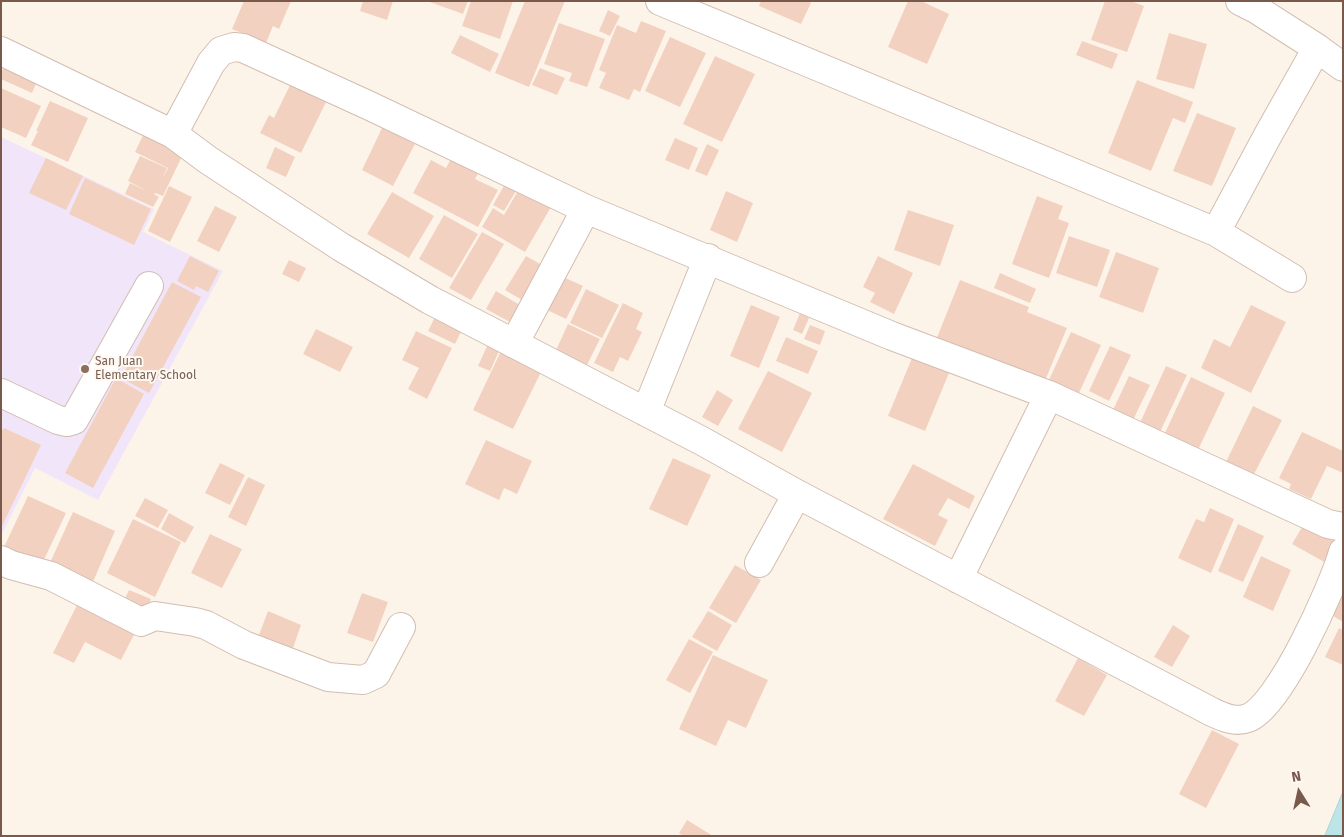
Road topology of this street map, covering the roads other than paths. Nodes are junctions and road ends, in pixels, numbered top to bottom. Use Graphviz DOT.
graph roads {
  1 [pos="660,1"];
  2 [pos="1240,1"];
  3 [pos="1318,48"];
  4 [pos="1,51"];
  5 [pos="1343,67"];
  6 [pos="173,134"];
  7 [pos="586,209"];
  8 [pos="1216,232"];
  9 [pos="708,258"];
  10 [pos="1292,278"];
  11 [pos="149,286"];
  12 [pos="514,344"];
  13 [pos="1,393"];
  14 [pos="1049,395"];
  15 [pos="646,412"];
  16 [pos="797,494"];
  17 [pos="1343,527"];
  18 [pos="1343,552"];
  19 [pos="1,560"];
  20 [pos="759,563"];
  21 [pos="958,578"];
  22 [pos="401,627"];
  1 -- 8 [label="street"];
  2 -- 3 [label="street"];
  3 -- 5 [label="street"];
  3 -- 8 [label="street"];
  4 -- 6 [label="street"];
  6 -- 7 [label="street"];
  6 -- 12 [label="street"];
  7 -- 9 [label="street"];
  7 -- 12 [label="street"];
  8 -- 10 [label="street"];
  9 -- 14 [label="street"];
  9 -- 15 [label="street"];
  11 -- 13 [label="street"];
  12 -- 15 [label="street"];
  14 -- 17 [label="street"];
  14 -- 21 [label="street"];
  15 -- 16 [label="street"];
  16 -- 20 [label="street"];
  16 -- 21 [label="street"];
  18 -- 21 [label="street"];
  19 -- 22 [label="street"];
}
